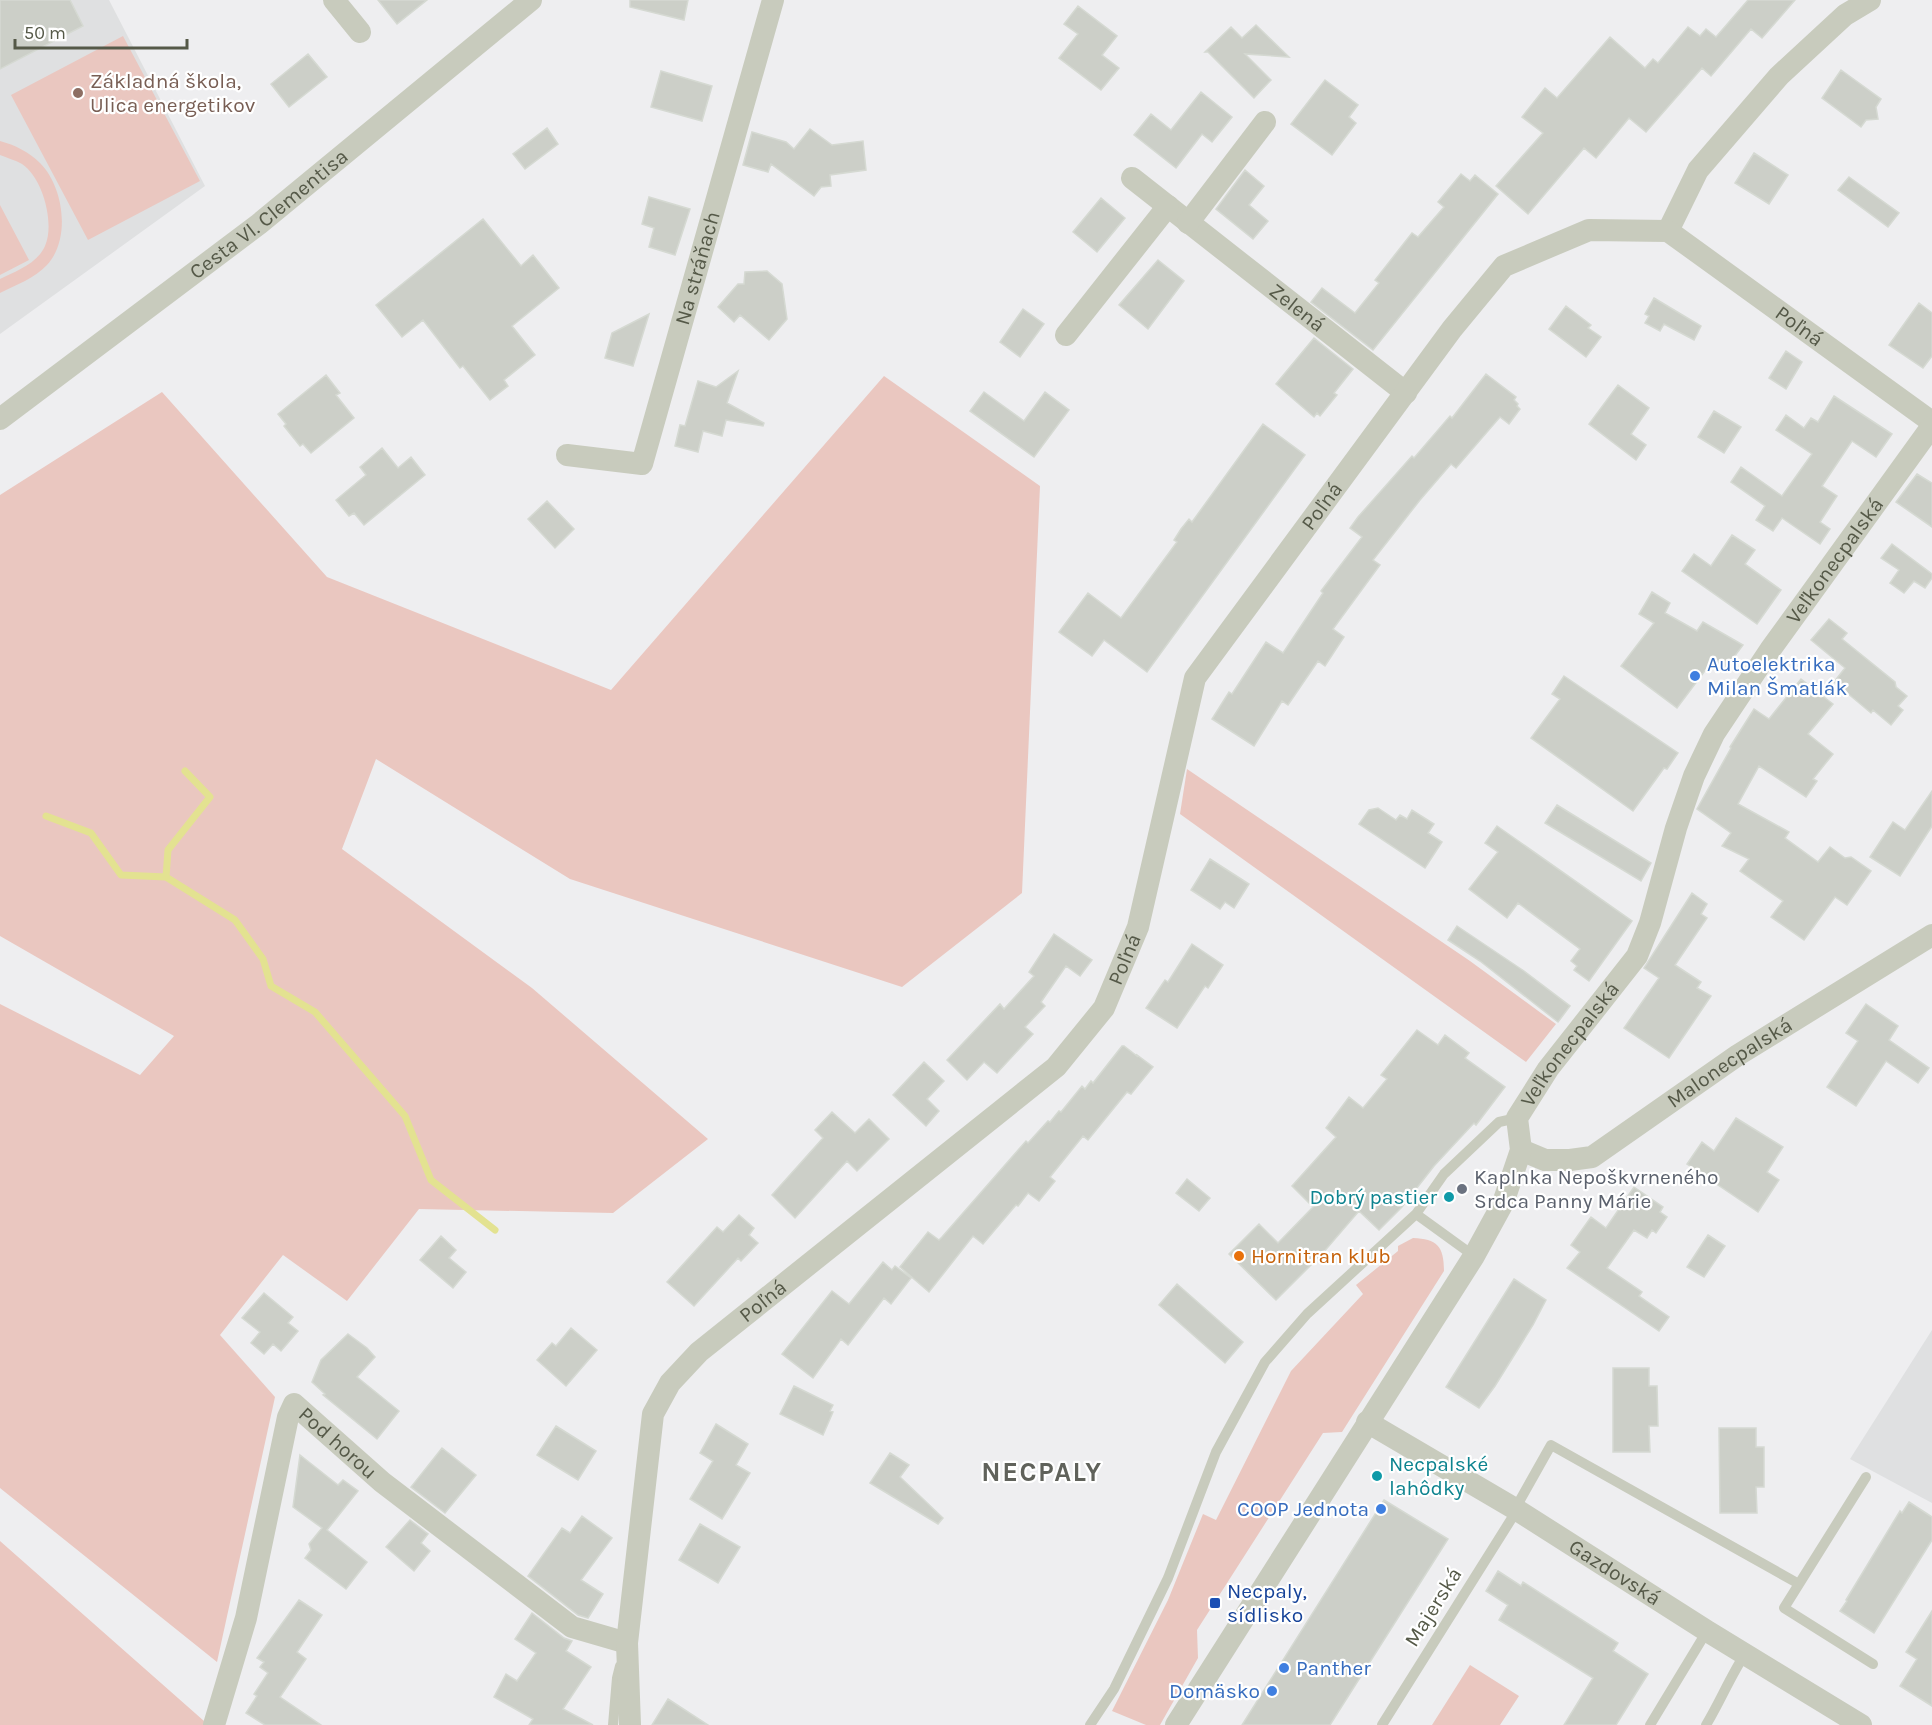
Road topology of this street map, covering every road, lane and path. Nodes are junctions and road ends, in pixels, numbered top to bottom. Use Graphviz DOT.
graph roads {
  1 [pos="334,0"];
  2 [pos="531,0"];
  3 [pos="773,0"];
  4 [pos="1870,0"];
  5 [pos="360,32"];
  6 [pos="1265,122"];
  7 [pos="1132,178"];
  8 [pos="1168,206"];
  9 [pos="1188,222"];
  10 [pos="1668,231"];
  11 [pos="1066,335"];
  12 [pos="1406,393"];
  13 [pos="0,419"];
  14 [pos="1932,424"];
  15 [pos="567,454"];
  16 [pos="1932,934"];
  17 [pos="1517,1118"];
  18 [pos="1521,1149"];
  19 [pos="1416,1214"];
  20 [pos="1474,1256"];
  21 [pos="1367,1422"];
  22 [pos="1866,1476"];
  23 [pos="1516,1509"];
  24 [pos="1799,1584"];
  25 [pos="1707,1631"];
  26 [pos="627,1643"];
  27 [pos="1744,1654"];
  28 [pos="1873,1664"];
  29 [pos="214,1725"];
  30 [pos="613,1725"];
  31 [pos="630,1725"];
  32 [pos="1090,1725"];
  33 [pos="1176,1725"];
  34 [pos="1382,1725"];
  35 [pos="1650,1725"];
  36 [pos="1706,1725"];
  37 [pos="1860,1725"];
  1 -- 5 [label="street"];
  2 -- 13 [label="street, Cesta Vl. Clementisa"];
  3 -- 15 [label="street, Na stráňach"];
  4 -- 10 [label="street"];
  6 -- 9 [label="street"];
  7 -- 8 [label="street, Zelená"];
  8 -- 9 [label="street, Zelená"];
  8 -- 11 [label="street"];
  9 -- 12 [label="street, Zelená"];
  10 -- 12 [label="street, Poľná"];
  10 -- 14 [label="street, Poľná"];
  12 -- 26 [label="street, Poľná"];
  14 -- 17 [label="street, Veľkonecpalská"];
  16 -- 18 [label="street, Malonecpalská"];
  17 -- 18 [label="street, Veľkonecpalská"];
  17 -- 19 [label="lane"];
  18 -- 20 [label="street, Veľkonecpalská"];
  19 -- 20 [label="lane"];
  19 -- 32 [label="lane"];
  20 -- 21 [label="street, Veľkonecpalská"];
  21 -- 23 [label="street, Gazdovská"];
  21 -- 33 [label="street, Veľkonecpalská"];
  22 -- 24 [label="lane"];
  23 -- 24 [label="lane, Majerská"];
  23 -- 25 [label="street, Gazdovská"];
  23 -- 34 [label="lane, Majerská"];
  24 -- 28 [label="lane"];
  25 -- 27 [label="street, Gazdovská"];
  25 -- 35 [label="lane"];
  26 -- 29 [label="street, Pod horou"];
  26 -- 30 [label="lane"];
  26 -- 31 [label="street, Poľná"];
  27 -- 36 [label="lane"];
  27 -- 37 [label="street, Gazdovská"];
}
